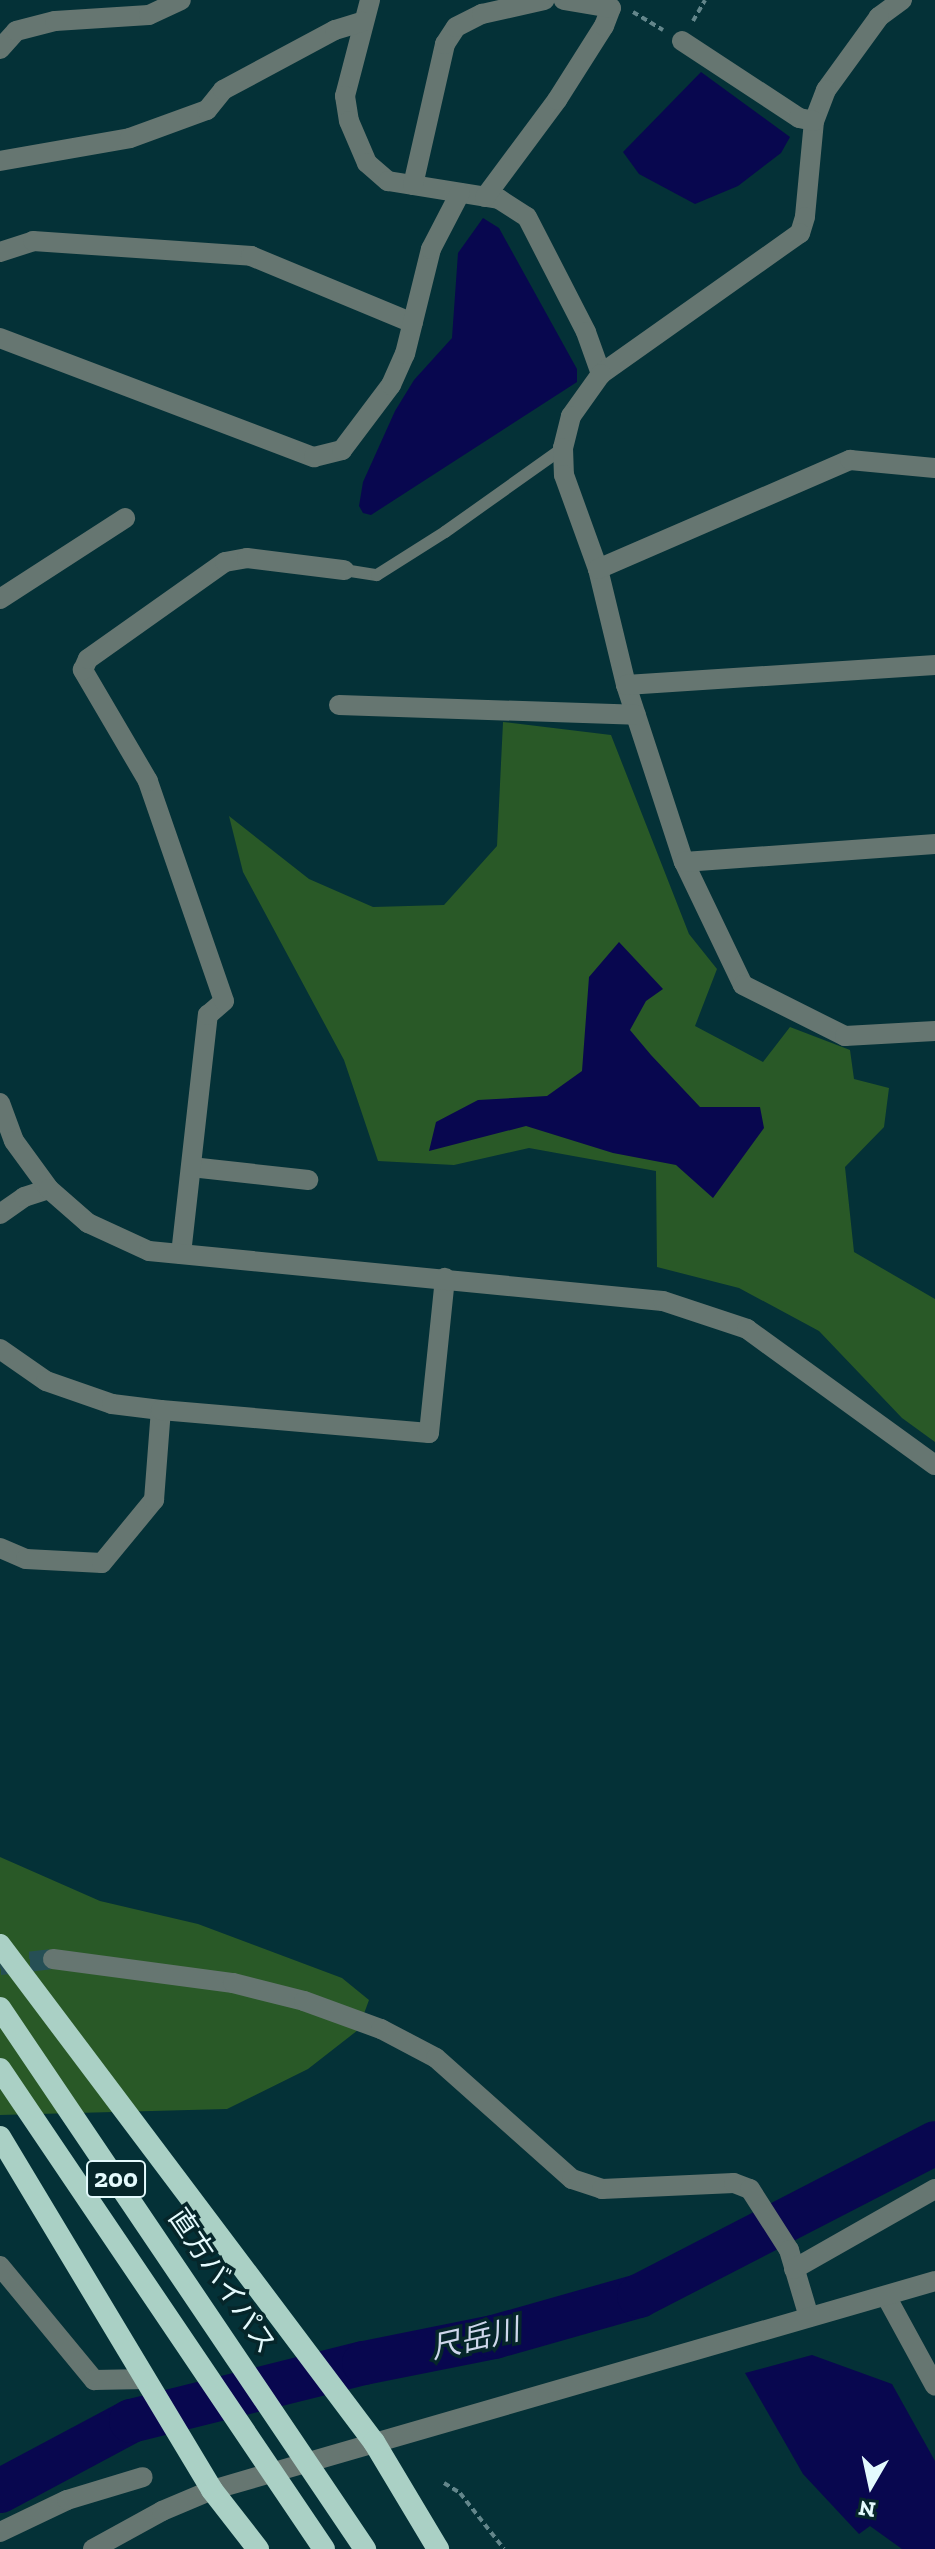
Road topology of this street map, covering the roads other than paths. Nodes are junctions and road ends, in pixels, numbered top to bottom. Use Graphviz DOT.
graph roads {
  1 [pos="181,0"];
  2 [pos="370,0"];
  3 [pos="544,0"];
  4 [pos="564,0"];
  5 [pos="902,0"];
  6 [pos="362,22"];
  7 [pos="682,41"];
  8 [pos="0,49"];
  9 [pos="814,121"];
  10 [pos="0,161"];
  11 [pos="413,185"];
  12 [pos="460,193"];
  13 [pos="485,197"];
  14 [pos="0,252"];
  15 [pos="413,323"];
  16 [pos="0,338"];
  17 [pos="601,374"];
  18 [pos="563,448"];
  19 [pos="935,468"];
  20 [pos="125,518"];
  21 [pos="598,569"];
  22 [pos="344,570"];
  23 [pos="0,599"];
  24 [pos="935,665"];
  25 [pos="626,685"];
  26 [pos="339,705"];
  27 [pos="636,715"];
  28 [pos="935,844"];
  29 [pos="684,862"];
  30 [pos="935,1031"];
  31 [pos="0,1103"];
  32 [pos="191,1167"];
  33 [pos="308,1180"];
  34 [pos="49,1189"];
  35 [pos="0,1214"];
  36 [pos="181,1254"];
  37 [pos="445,1278"];
  38 [pos="0,1349"];
  39 [pos="161,1410"];
  40 [pos="935,1465"];
  41 [pos="0,1548"];
  42 [pos="0,1945"];
  43 [pos="53,1959"];
  44 [pos="0,2008"];
  45 [pos="0,2069"];
  46 [pos="0,2137"];
  47 [pos="935,2189"];
  48 [pos="0,2266"];
  49 [pos="794,2269"];
  50 [pos="935,2281"];
  51 [pos="886,2296"];
  52 [pos="809,2317"];
  53 [pos="146,2379"];
  54 [pos="935,2386"];
  55 [pos="374,2442"];
  56 [pos="143,2477"];
  57 [pos="212,2490"];
  58 [pos="0,2532"];
  59 [pos="93,2549"];
  60 [pos="258,2549"];
  61 [pos="324,2549"];
  62 [pos="365,2549"];
  63 [pos="438,2549"];
  1 -- 8 [label="street"];
  2 -- 6 [label="street"];
  3 -- 11 [label="street"];
  4 -- 13 [label="street"];
  5 -- 9 [label="street"];
  6 -- 10 [label="street"];
  6 -- 11 [label="street"];
  7 -- 9 [label="street"];
  9 -- 17 [label="street"];
  11 -- 12 [label="street"];
  12 -- 13 [label="street"];
  12 -- 15 [label="street"];
  13 -- 17 [label="street"];
  14 -- 15 [label="street"];
  15 -- 16 [label="street"];
  17 -- 18 [label="street"];
  18 -- 21 [label="street"];
  18 -- 22 [label="lane"];
  19 -- 21 [label="street"];
  20 -- 23 [label="street"];
  21 -- 25 [label="street"];
  22 -- 32 [label="street"];
  24 -- 25 [label="street"];
  25 -- 27 [label="street"];
  26 -- 27 [label="street"];
  27 -- 29 [label="street"];
  28 -- 29 [label="street"];
  29 -- 30 [label="street"];
  31 -- 34 [label="street"];
  32 -- 33 [label="street"];
  32 -- 36 [label="street"];
  34 -- 35 [label="street"];
  34 -- 36 [label="street"];
  36 -- 37 [label="street"];
  37 -- 39 [label="street"];
  37 -- 40 [label="street"];
  38 -- 39 [label="street"];
  39 -- 41 [label="street"];
  42 -- 55 [label="highway"];
  43 -- 49 [label="street"];
  44 -- 62 [label="highway, 直方バイパス / 200"];
  45 -- 61 [label="highway, 200"];
  46 -- 53 [label="highway"];
  47 -- 49 [label="street"];
  48 -- 53 [label="street"];
  49 -- 52 [label="street"];
  50 -- 51 [label="street"];
  51 -- 52 [label="street"];
  51 -- 54 [label="street"];
  52 -- 55 [label="street"];
  53 -- 57 [label="highway"];
  55 -- 57 [label="street"];
  55 -- 63 [label="highway"];
  56 -- 58 [label="street"];
  57 -- 59 [label="street"];
  57 -- 60 [label="highway"];
}
